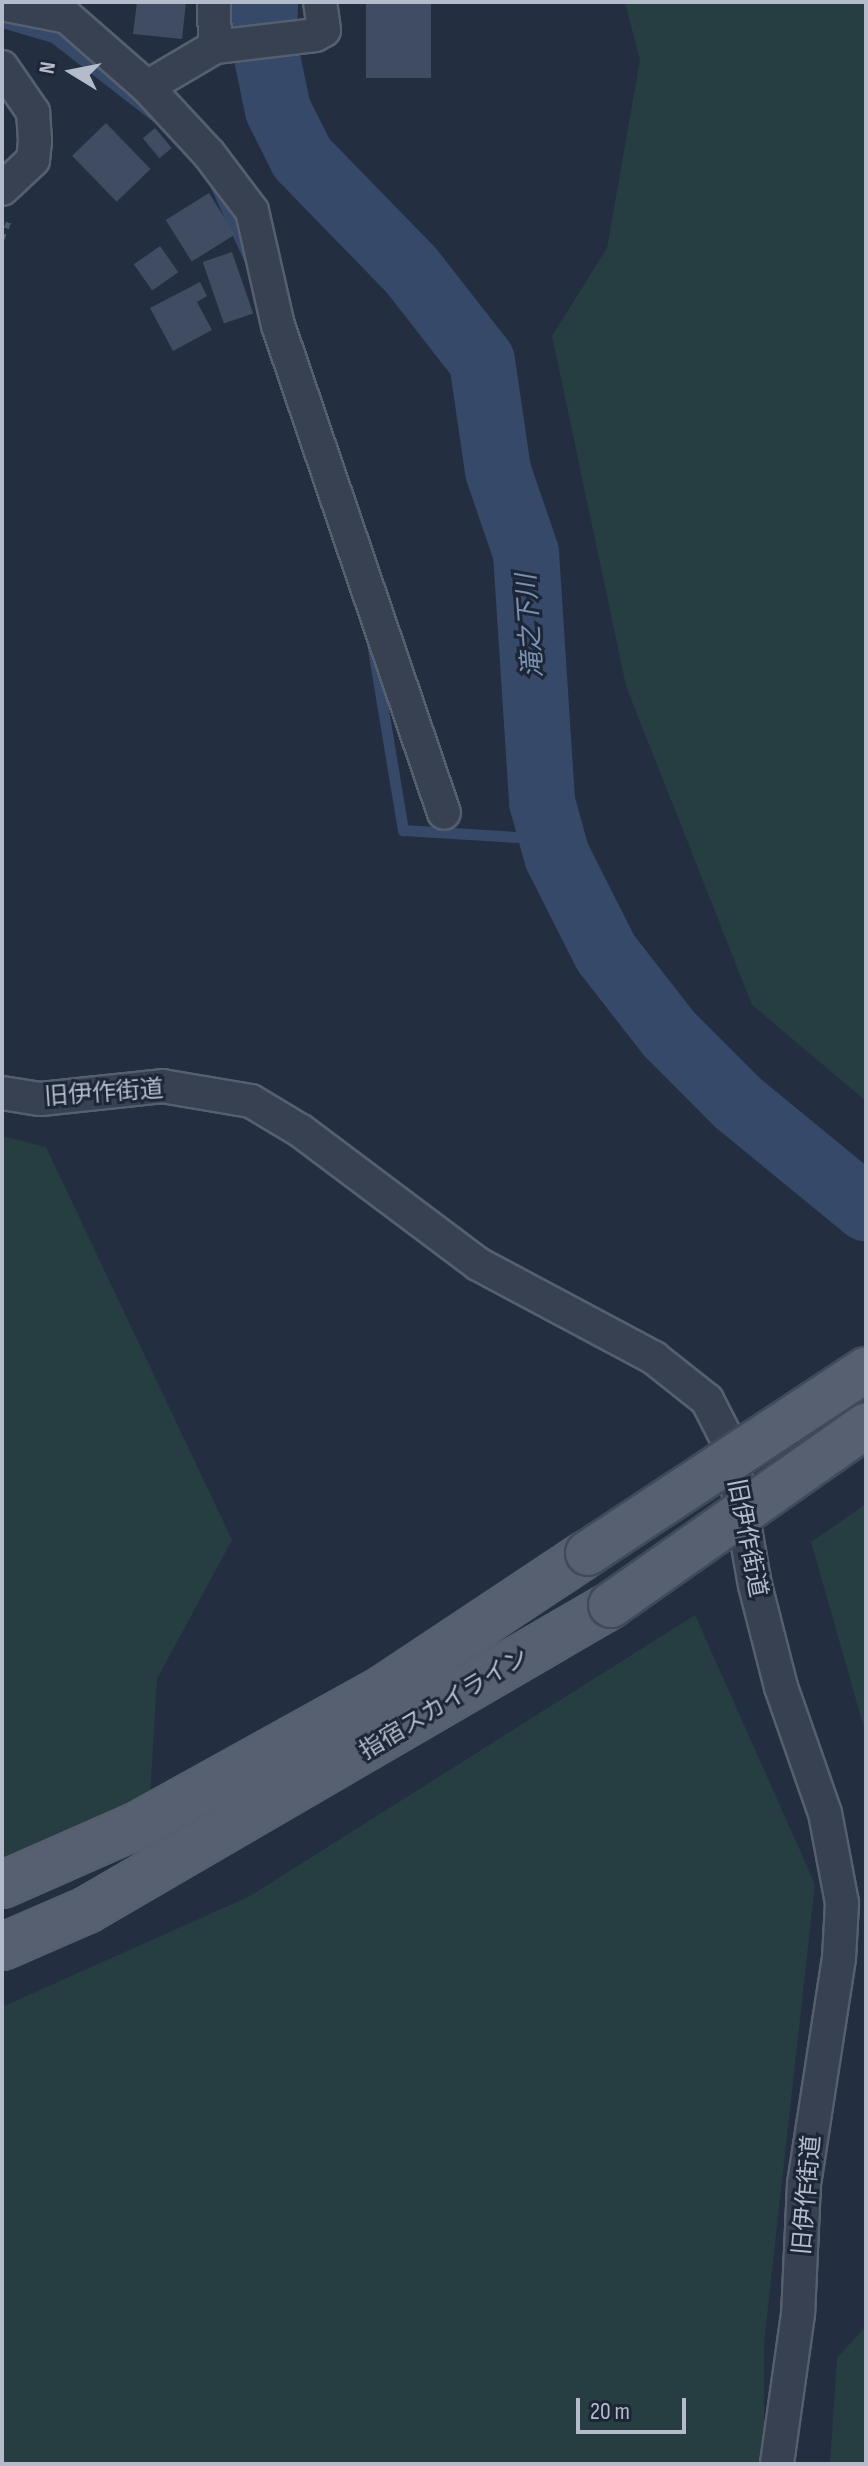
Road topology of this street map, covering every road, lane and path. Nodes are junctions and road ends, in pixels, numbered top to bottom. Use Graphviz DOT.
graph roads {
  1 [pos="214,2"];
  2 [pos="320,2"];
  3 [pos="2,4"];
  4 [pos="223,48"];
  5 [pos="2,67"];
  6 [pos="147,87"];
  7 [pos="2,189"];
  8 [pos="444,813"];
  9 [pos="2,1093"];
  10 [pos="866,1370"];
  11 [pos="866,1426"];
  12 [pos="2,1885"];
  13 [pos="2,1947"];
  14 [pos="777,2464"];
  1 -- 4 [label="street"];
  2 -- 4 [label="street"];
  3 -- 6 [label="street"];
  4 -- 6 [label="street"];
  5 -- 7 [label="street"];
  6 -- 8 [label="street"];
  9 -- 14 [label="street, 旧伊作街道"];
  10 -- 12 [label="main road, 指宿スカイライン, bridge"];
  11 -- 13 [label="main road, 指宿スカイライン, bridge"];
}
